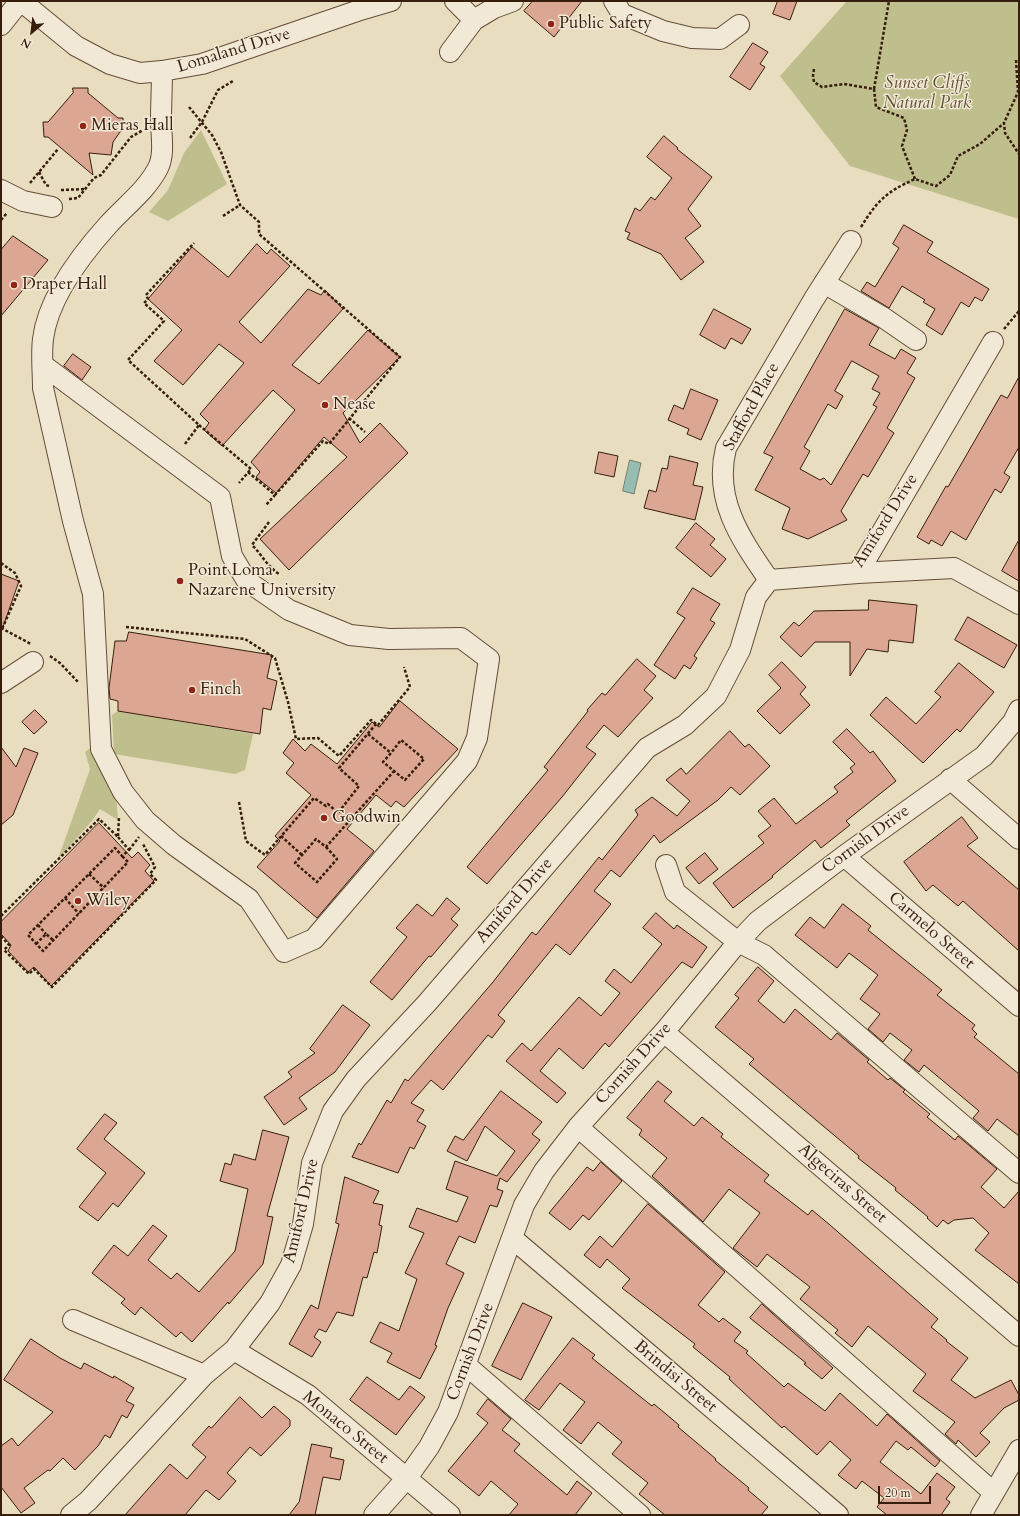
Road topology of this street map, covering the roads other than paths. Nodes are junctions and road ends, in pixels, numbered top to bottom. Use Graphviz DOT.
graph roads {
  1 [pos="20,1"];
  2 [pos="455,1"];
  3 [pos="513,1"];
  4 [pos="614,1"];
  5 [pos="379,3"];
  6 [pos="474,20"];
  7 [pos="1,25"];
  8 [pos="739,25"];
  9 [pos="450,52"];
  10 [pos="162,71"];
  11 [pos="1,190"];
  12 [pos="59,198"];
  13 [pos="851,241"];
  14 [pos="824,283"];
  15 [pos="916,340"];
  16 [pos="993,342"];
  17 [pos="43,365"];
  18 [pos="858,573"];
  19 [pos="769,580"];
  20 [pos="1019,604"];
  21 [pos="33,662"];
  22 [pos="1,683"];
  23 [pos="1019,710"];
  24 [pos="950,779"];
  25 [pos="1019,838"];
  26 [pos="844,856"];
  27 [pos="666,865"];
  28 [pos="738,942"];
  29 [pos="1019,1006"];
  30 [pos="664,1032"];
  31 [pos="578,1127"];
  32 [pos="1019,1173"];
  33 [pos="512,1238"];
  34 [pos="73,1320"];
  35 [pos="1019,1336"];
  36 [pos="234,1350"];
  37 [pos="467,1366"];
  38 [pos="204,1375"];
  39 [pos="1019,1450"];
  40 [pos="407,1478"];
  41 [pos="993,1492"];
  42 [pos="72,1515"];
  43 [pos="374,1515"];
  44 [pos="450,1515"];
  45 [pos="640,1515"];
  46 [pos="838,1515"];
  47 [pos="980,1515"];
  1 -- 7 [label="street"];
  1 -- 10 [label="street, Lomaland Drive"];
  2 -- 6 [label="street"];
  3 -- 6 [label="street"];
  4 -- 8 [label="street"];
  5 -- 10 [label="street, Lomaland Drive"];
  6 -- 9 [label="street"];
  10 -- 17 [label="street"];
  11 -- 12 [label="street"];
  13 -- 14 [label="street, Stafford Place"];
  14 -- 15 [label="street"];
  14 -- 19 [label="street, Stafford Place"];
  16 -- 18 [label="street, Amiford Drive"];
  17 -- 17 [label="street"];
  18 -- 19 [label="street, Amiford Drive"];
  18 -- 20 [label="street"];
  19 -- 36 [label="street, Amiford Drive"];
  21 -- 22 [label="street"];
  23 -- 24 [label="street, Cornish Drive"];
  24 -- 25 [label="street"];
  24 -- 26 [label="street, Cornish Drive"];
  26 -- 28 [label="street, Cornish Drive"];
  26 -- 29 [label="street, Carmelo Street"];
  27 -- 28 [label="street"];
  28 -- 30 [label="street, Cornish Drive"];
  28 -- 32 [label="street"];
  30 -- 31 [label="street, Cornish Drive"];
  30 -- 35 [label="street, Algeciras Street"];
  31 -- 33 [label="street, Cornish Drive"];
  31 -- 41 [label="street"];
  33 -- 37 [label="street, Cornish Drive"];
  33 -- 46 [label="street, Brindisi Street"];
  34 -- 38 [label="street"];
  36 -- 38 [label="street, Amiford Drive"];
  36 -- 40 [label="street, Monaco Street"];
  37 -- 40 [label="street, Cornish Drive"];
  37 -- 45 [label="street"];
  38 -- 42 [label="street, Amiford Drive"];
  39 -- 41 [label="street"];
  40 -- 43 [label="street, Cornish Drive"];
  40 -- 44 [label="street, Monaco Street"];
  41 -- 47 [label="street"];
}
